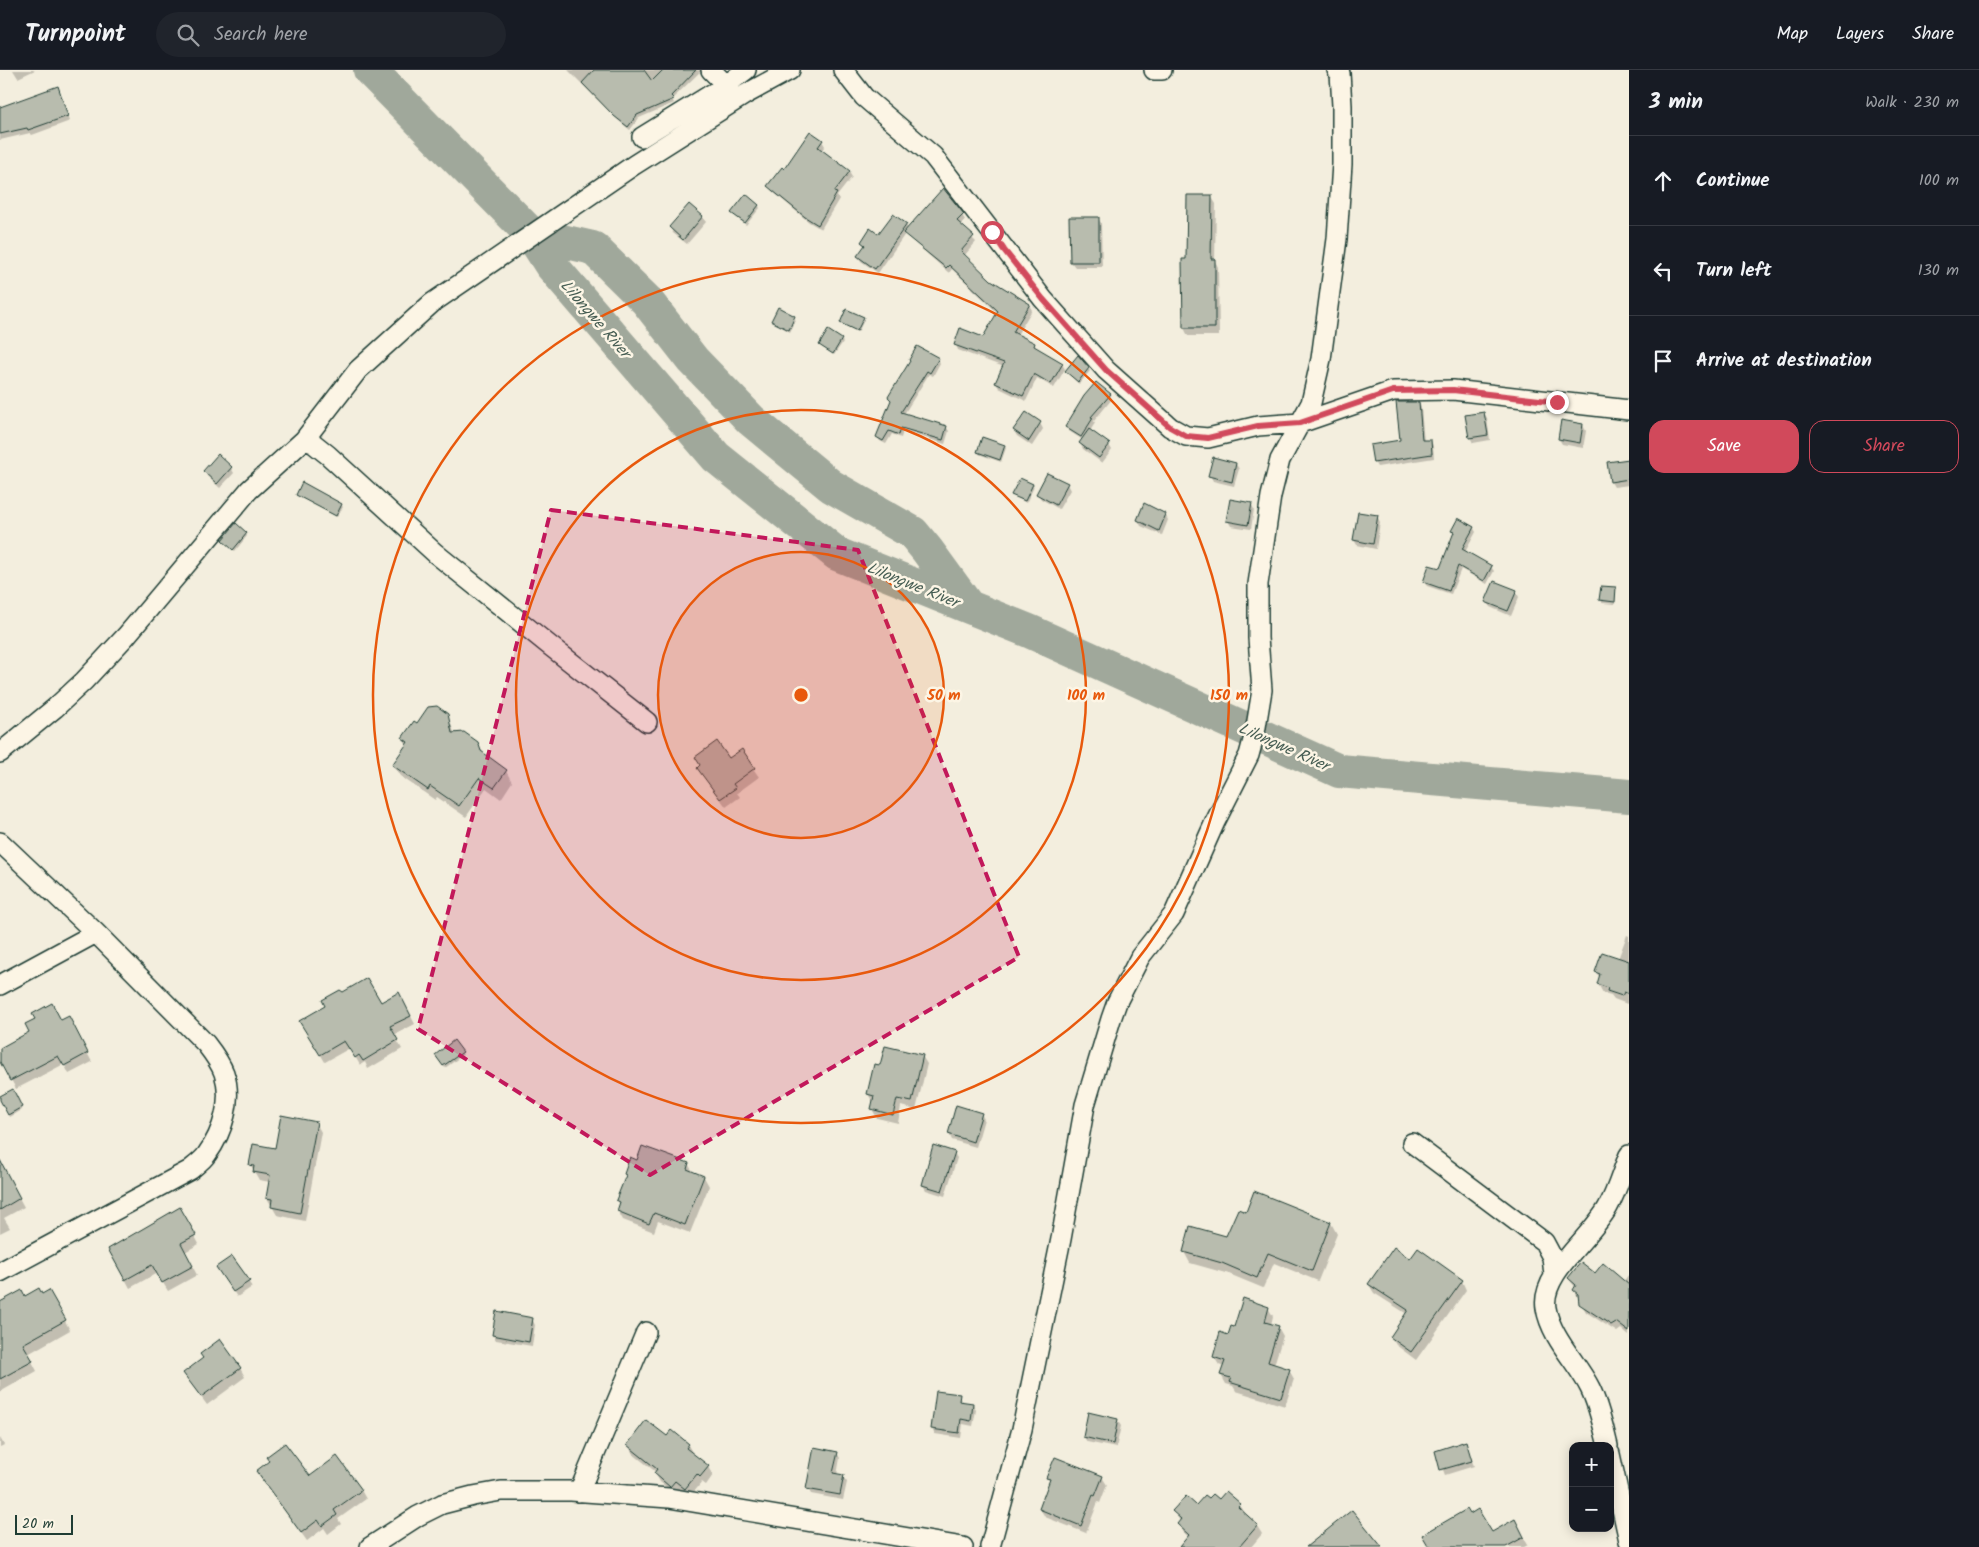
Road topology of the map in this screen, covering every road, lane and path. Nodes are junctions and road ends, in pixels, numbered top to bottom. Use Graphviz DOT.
graph roads {
  1 [pos="711,70"];
  2 [pos="746,70"];
  3 [pos="790,70"];
  4 [pos="843,70"];
  5 [pos="1154,70"];
  6 [pos="1162,70"];
  7 [pos="1337,70"];
  8 [pos="726,85"];
  9 [pos="642,137"];
  10 [pos="1629,410"];
  11 [pos="1300,423"];
  12 [pos="304,440"];
  13 [pos="647,722"];
  14 [pos="0,753"];
  15 [pos="0,842"];
  16 [pos="96,933"];
  17 [pos="0,985"];
  18 [pos="1412,1143"];
  19 [pos="1629,1155"];
  20 [pos="0,1272"];
  21 [pos="1554,1275"];
  22 [pos="646,1332"];
  23 [pos="1607,1442"];
  24 [pos="1614,1472"];
  25 [pos="579,1492"];
  26 [pos="1629,1541"];
  27 [pos="370,1547"];
  28 [pos="963,1547"];
  29 [pos="990,1547"];
  1 -- 8 [label="street"];
  2 -- 8 [label="street"];
  3 -- 12 [label="street"];
  4 -- 11 [label="street"];
  5 -- 6 [label="street"];
  7 -- 11 [label="street"];
  8 -- 9 [label="street"];
  10 -- 11 [label="street"];
  11 -- 29 [label="street"];
  12 -- 13 [label="street"];
  12 -- 14 [label="street"];
  15 -- 16 [label="street"];
  16 -- 17 [label="street"];
  16 -- 20 [label="street"];
  18 -- 21 [label="street"];
  19 -- 21 [label="street"];
  21 -- 23 [label="street"];
  22 -- 25 [label="street"];
  24 -- 26 [label="street"];
  25 -- 27 [label="street"];
  25 -- 28 [label="street"];
}
